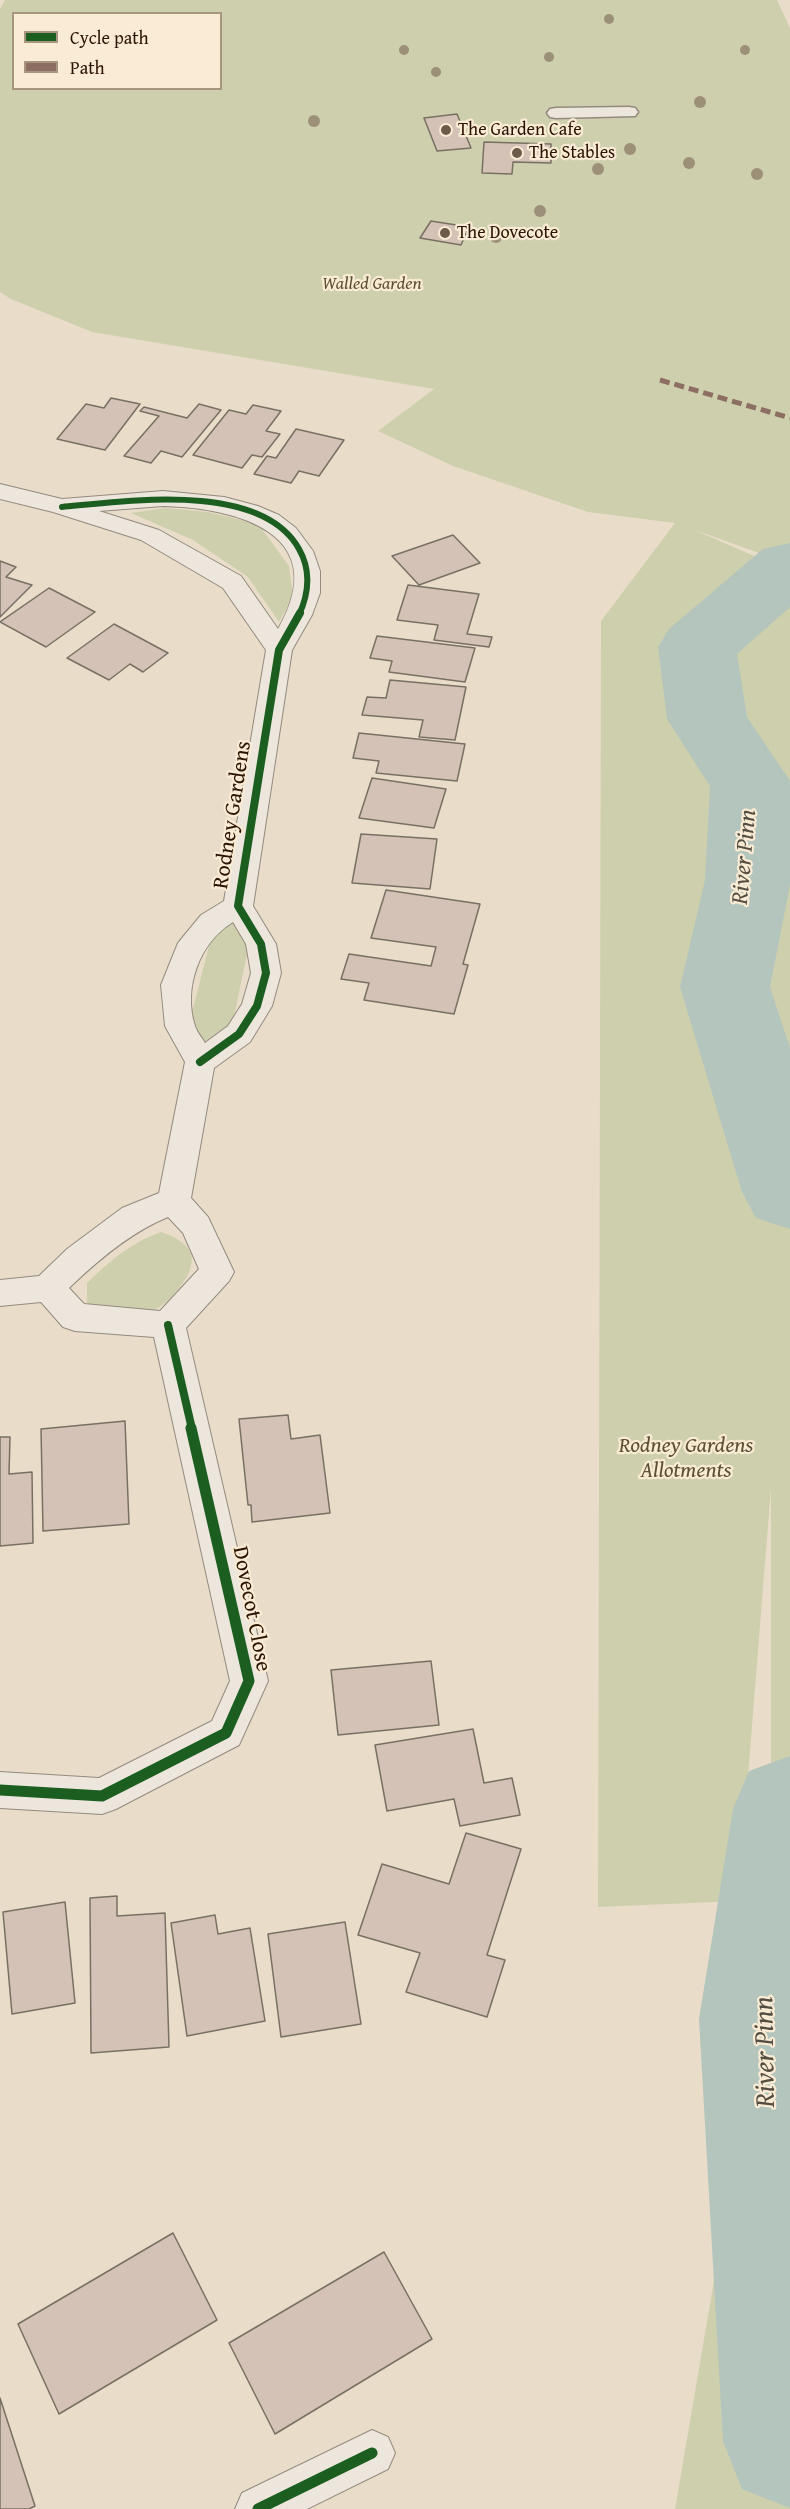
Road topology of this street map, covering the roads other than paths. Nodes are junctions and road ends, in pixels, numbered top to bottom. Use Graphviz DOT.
graph roads {
  1 [pos="629,112"];
  2 [pos="556,113"];
  3 [pos="0,491"];
  4 [pos="62,507"];
  5 [pos="279,650"];
  6 [pos="238,906"];
  7 [pos="200,1062"];
  8 [pos="174,1201"];
  9 [pos="48,1288"];
  10 [pos="0,1293"];
  11 [pos="168,1325"];
  12 [pos="0,1790"];
  13 [pos="372,2453"];
  14 [pos="258,2509"];
  1 -- 2 [label="lane"];
  3 -- 4 [label="street"];
  4 -- 5 [label="street"];
  4 -- 5 [label="street"];
  5 -- 6 [label="street, Rodney Gardens"];
  6 -- 7 [label="street, Rodney Gardens"];
  6 -- 7 [label="street, Rodney Gardens"];
  7 -- 8 [label="street"];
  8 -- 9 [label="street"];
  8 -- 11 [label="street"];
  9 -- 10 [label="street"];
  9 -- 11 [label="street"];
  11 -- 12 [label="street, Dovecot Close"];
  13 -- 14 [label="street"];
}
